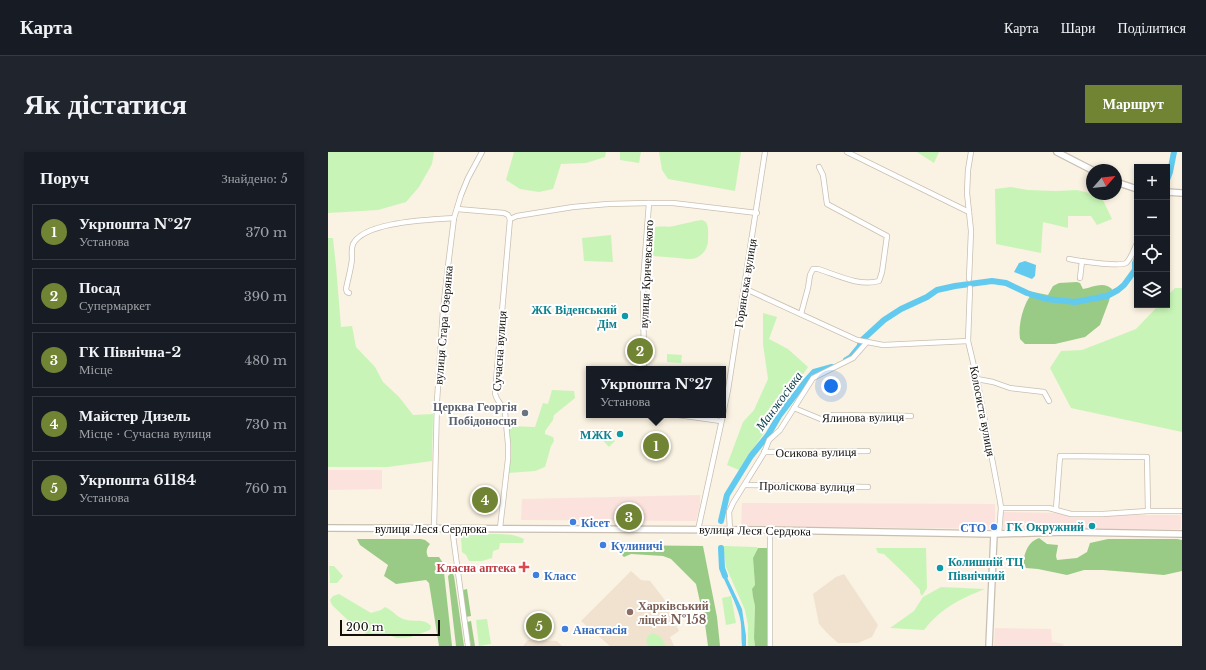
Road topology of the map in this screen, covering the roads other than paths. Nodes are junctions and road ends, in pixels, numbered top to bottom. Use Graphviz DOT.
graph roads {
  1 [pos="482,152"];
  2 [pos="765,152"];
  3 [pos="848,152"];
  4 [pos="971,152"];
  5 [pos="1057,152"];
  6 [pos="819,167"];
  7 [pos="1086,167"];
  8 [pos="1122,184"];
  9 [pos="1134,187"];
  10 [pos="1170,192"];
  11 [pos="1182,192"];
  12 [pos="649,203"];
  13 [pos="457,209"];
  14 [pos="969,212"];
  15 [pos="756,214"];
  16 [pos="454,218"];
  17 [pos="510,219"];
  18 [pos="1134,249"];
  19 [pos="1068,259"];
  20 [pos="1082,261"];
  21 [pos="1080,278"];
  22 [pos="969,279"];
  23 [pos="970,288"];
  24 [pos="744,289"];
  25 [pos="349,293"];
  26 [pos="801,314"];
  27 [pos="865,342"];
  28 [pos="968,342"];
  29 [pos="644,366"];
  30 [pos="977,379"];
  31 [pos="726,400"];
  32 [pos="1049,401"];
  33 [pos="794,408"];
  34 [pos="911,416"];
  35 [pos="700,418"];
  36 [pos="722,418"];
  37 [pos="721,421"];
  38 [pos="868,451"];
  39 [pos="764,452"];
  40 [pos="745,485"];
  41 [pos="868,487"];
  42 [pos="1001,508"];
  43 [pos="1056,509"];
  44 [pos="1148,511"];
  45 [pos="1182,511"];
  46 [pos="328,528"];
  47 [pos="434,528"];
  48 [pos="452,528"];
  49 [pos="500,528"];
  50 [pos="698,530"];
  51 [pos="728,530"];
  52 [pos="770,530"];
  53 [pos="997,534"];
  54 [pos="1182,534"];
  55 [pos="468,646"];
  56 [pos="770,646"];
  57 [pos="989,646"];
  1 -- 13 [label="street, вулиця Стара Озерянка"];
  2 -- 15 [label="street, Горянська вулиця"];
  3 -- 14 [label="street"];
  4 -- 14 [label="street"];
  5 -- 7 [label="main road"];
  6 -- 26 [label="street"];
  8 -- 9 [label="main road"];
  10 -- 11 [label="main road"];
  12 -- 15 [label="street"];
  12 -- 17 [label="street"];
  12 -- 29 [label="street, вулиця Кричевського"];
  13 -- 16 [label="street, вулиця Стара Озерянка"];
  13 -- 17 [label="street"];
  14 -- 22 [label="street"];
  15 -- 24 [label="street, Горянська вулиця"];
  16 -- 25 [label="street"];
  16 -- 47 [label="street, вулиця Стара Озерянка"];
  17 -- 49 [label="street, Сучасна вулиця"];
  18 -- 20 [label="street"];
  19 -- 20 [label="street"];
  20 -- 21 [label="street"];
  23 -- 28 [label="street, Колосиста вулиця"];
  24 -- 26 [label="street"];
  24 -- 31 [label="street, Горянська вулиця"];
  26 -- 27 [label="street"];
  27 -- 28 [label="street"];
  27 -- 33 [label="street"];
  28 -- 30 [label="street, Колосиста вулиця"];
  30 -- 32 [label="street"];
  30 -- 42 [label="street, Колосиста вулиця"];
  33 -- 34 [label="street, Ялинова вулиця"];
  33 -- 39 [label="street"];
  35 -- 37 [label="street"];
  36 -- 37 [label="street, Горянська вулиця"];
  37 -- 50 [label="street, Горянська вулиця"];
  38 -- 39 [label="street, Осикова вулиця"];
  39 -- 40 [label="street"];
  40 -- 41 [label="street, Проліскова вулиця"];
  40 -- 51 [label="street"];
  42 -- 43 [label="street"];
  42 -- 53 [label="street, Колосиста вулиця"];
  43 -- 44 [label="street"];
  43 -- 44 [label="street"];
  44 -- 45 [label="street"];
  46 -- 47 [label="main road, вулиця Леся Сердюка"];
  47 -- 48 [label="main road, вулиця Леся Сердюка"];
  48 -- 49 [label="main road, вулиця Леся Сердюка"];
  48 -- 55 [label="street"];
  49 -- 50 [label="main road, вулиця Леся Сердюка"];
  50 -- 51 [label="main road, вулиця Леся Сердюка"];
  51 -- 52 [label="main road, вулиця Леся Сердюка"];
  52 -- 53 [label="main road, вулиця Леся Сердюка"];
  52 -- 56 [label="street"];
  53 -- 54 [label="main road, вулиця Леся Сердюка"];
  53 -- 57 [label="main road"];
}
